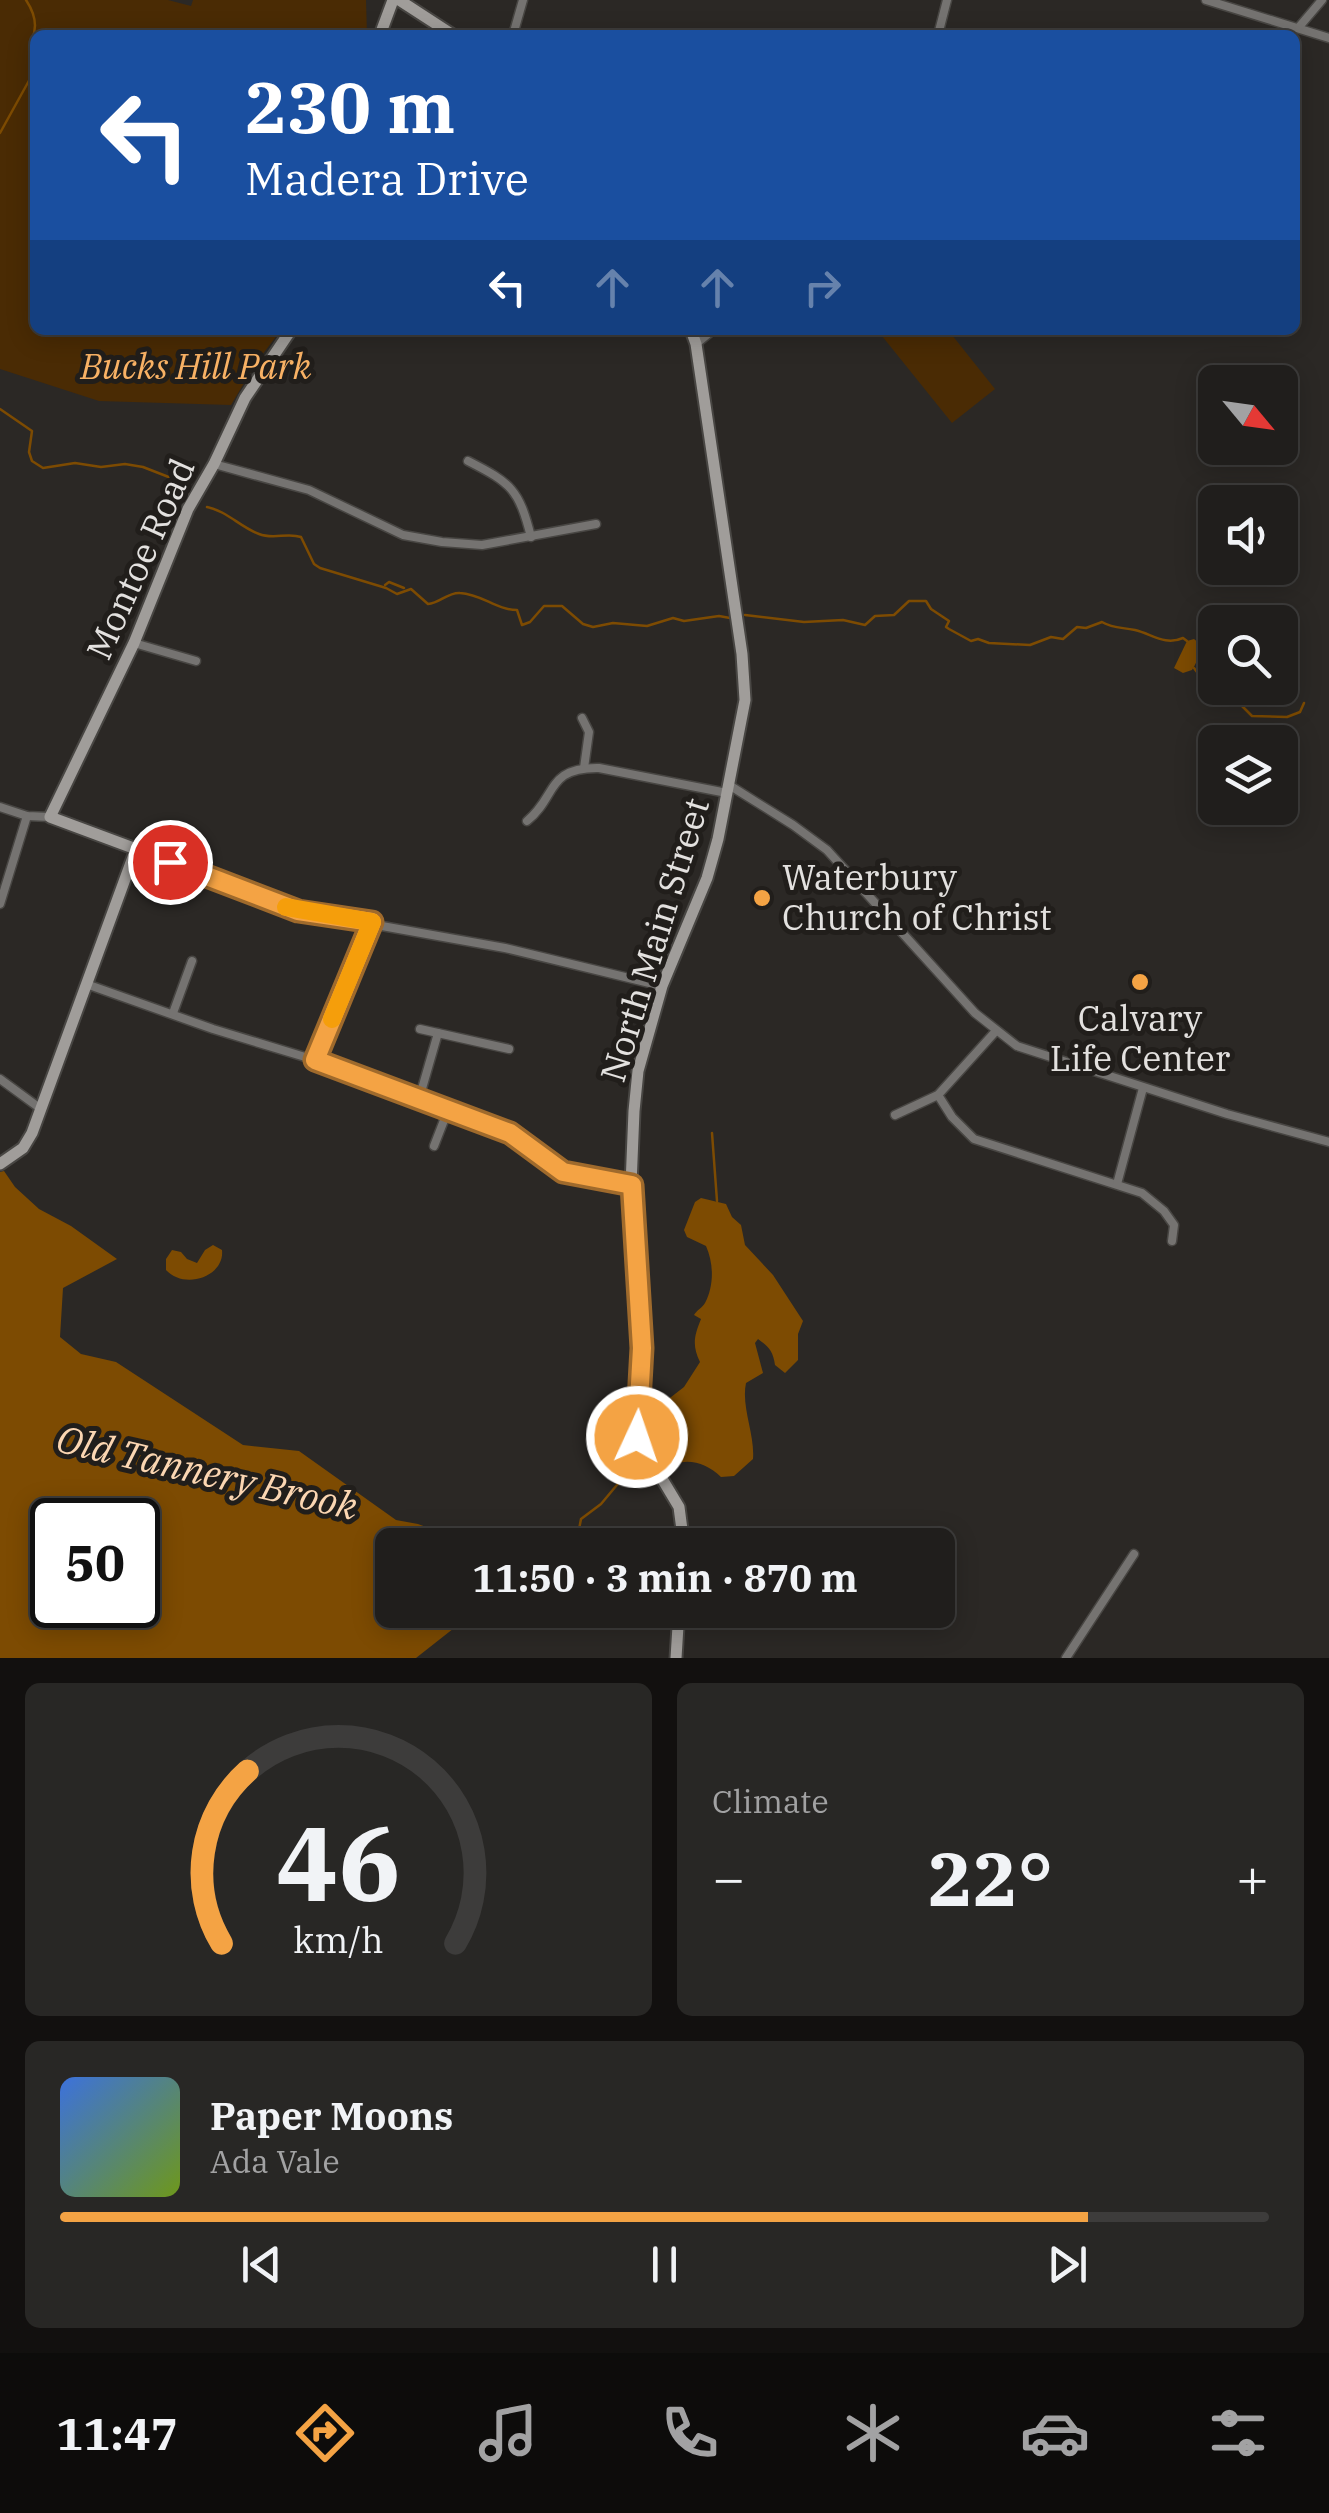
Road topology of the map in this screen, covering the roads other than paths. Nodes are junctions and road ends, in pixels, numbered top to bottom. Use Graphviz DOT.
graph roads {
  1 [pos="396,0"];
  2 [pos="523,0"];
  3 [pos="947,0"];
  4 [pos="1206,0"];
  5 [pos="1322,0"];
  6 [pos="1299,27"];
  7 [pos="382,30"];
  8 [pos="445,30"];
  9 [pos="514,30"];
  10 [pos="939,30"];
  11 [pos="1329,38"];
  12 [pos="288,335"];
  13 [pos="693,335"];
  14 [pos="707,335"];
  15 [pos="696,344"];
  16 [pos="468,461"];
  17 [pos="214,464"];
  18 [pos="596,524"];
  19 [pos="530,537"];
  20 [pos="134,642"];
  21 [pos="196,661"];
  22 [pos="582,718"];
  23 [pos="584,768"];
  24 [pos="728,789"];
  25 [pos="0,807"];
  26 [pos="27,816"];
  27 [pos="50,817"];
  28 [pos="527,822"];
  29 [pos="136,848"];
  30 [pos="0,904"];
  31 [pos="372,922"];
  32 [pos="192,961"];
  33 [pos="88,986"];
  34 [pos="662,986"];
  35 [pos="173,1013"];
  36 [pos="420,1029"];
  37 [pos="995,1032"];
  38 [pos="438,1033"];
  39 [pos="509,1048"];
  40 [pos="315,1060"];
  41 [pos="0,1080"];
  42 [pos="1143,1088"];
  43 [pos="938,1095"];
  44 [pos="419,1099"];
  45 [pos="42,1109"];
  46 [pos="448,1110"];
  47 [pos="895,1115"];
  48 [pos="1329,1142"];
  49 [pos="434,1146"];
  50 [pos="0,1164"];
  51 [pos="1117,1184"];
  52 [pos="632,1185"];
  53 [pos="1172,1240"];
  54 [pos="682,1528"];
  55 [pos="1134,1554"];
  56 [pos="678,1628"];
  57 [pos="676,1658"];
  58 [pos="1066,1658"];
  1 -- 7 [label="main road"];
  1 -- 8 [label="main road"];
  2 -- 9 [label="street"];
  3 -- 10 [label="street"];
  4 -- 6 [label="street"];
  5 -- 6 [label="street"];
  6 -- 11 [label="street"];
  12 -- 17 [label="main road, Montoe Road"];
  13 -- 15 [label="main road, North Main Street"];
  14 -- 15 [label="street"];
  15 -- 24 [label="main road, North Main Street"];
  16 -- 19 [label="street"];
  17 -- 19 [label="street"];
  17 -- 20 [label="main road, Montoe Road"];
  18 -- 19 [label="street"];
  20 -- 21 [label="street"];
  20 -- 27 [label="main road, Montoe Road"];
  22 -- 23 [label="street"];
  23 -- 24 [label="street"];
  23 -- 28 [label="street"];
  24 -- 34 [label="main road, North Main Street"];
  24 -- 37 [label="street"];
  25 -- 26 [label="street"];
  26 -- 27 [label="street"];
  26 -- 30 [label="street"];
  27 -- 29 [label="main road"];
  29 -- 31 [label="street"];
  29 -- 33 [label="main road"];
  31 -- 34 [label="street"];
  31 -- 40 [label="street"];
  32 -- 35 [label="street"];
  33 -- 35 [label="street"];
  33 -- 45 [label="main road"];
  34 -- 52 [label="main road, North Main Street"];
  35 -- 40 [label="street"];
  36 -- 38 [label="street"];
  37 -- 42 [label="street"];
  37 -- 43 [label="street"];
  38 -- 39 [label="street"];
  38 -- 44 [label="street"];
  40 -- 44 [label="street"];
  41 -- 45 [label="street"];
  42 -- 48 [label="street"];
  42 -- 51 [label="street"];
  43 -- 47 [label="street"];
  43 -- 51 [label="street"];
  44 -- 46 [label="street"];
  45 -- 50 [label="main road"];
  46 -- 49 [label="street"];
  46 -- 52 [label="street"];
  51 -- 53 [label="street"];
  52 -- 54 [label="main road, North Main Street"];
  55 -- 58 [label="street"];
  56 -- 57 [label="main road"];
}
